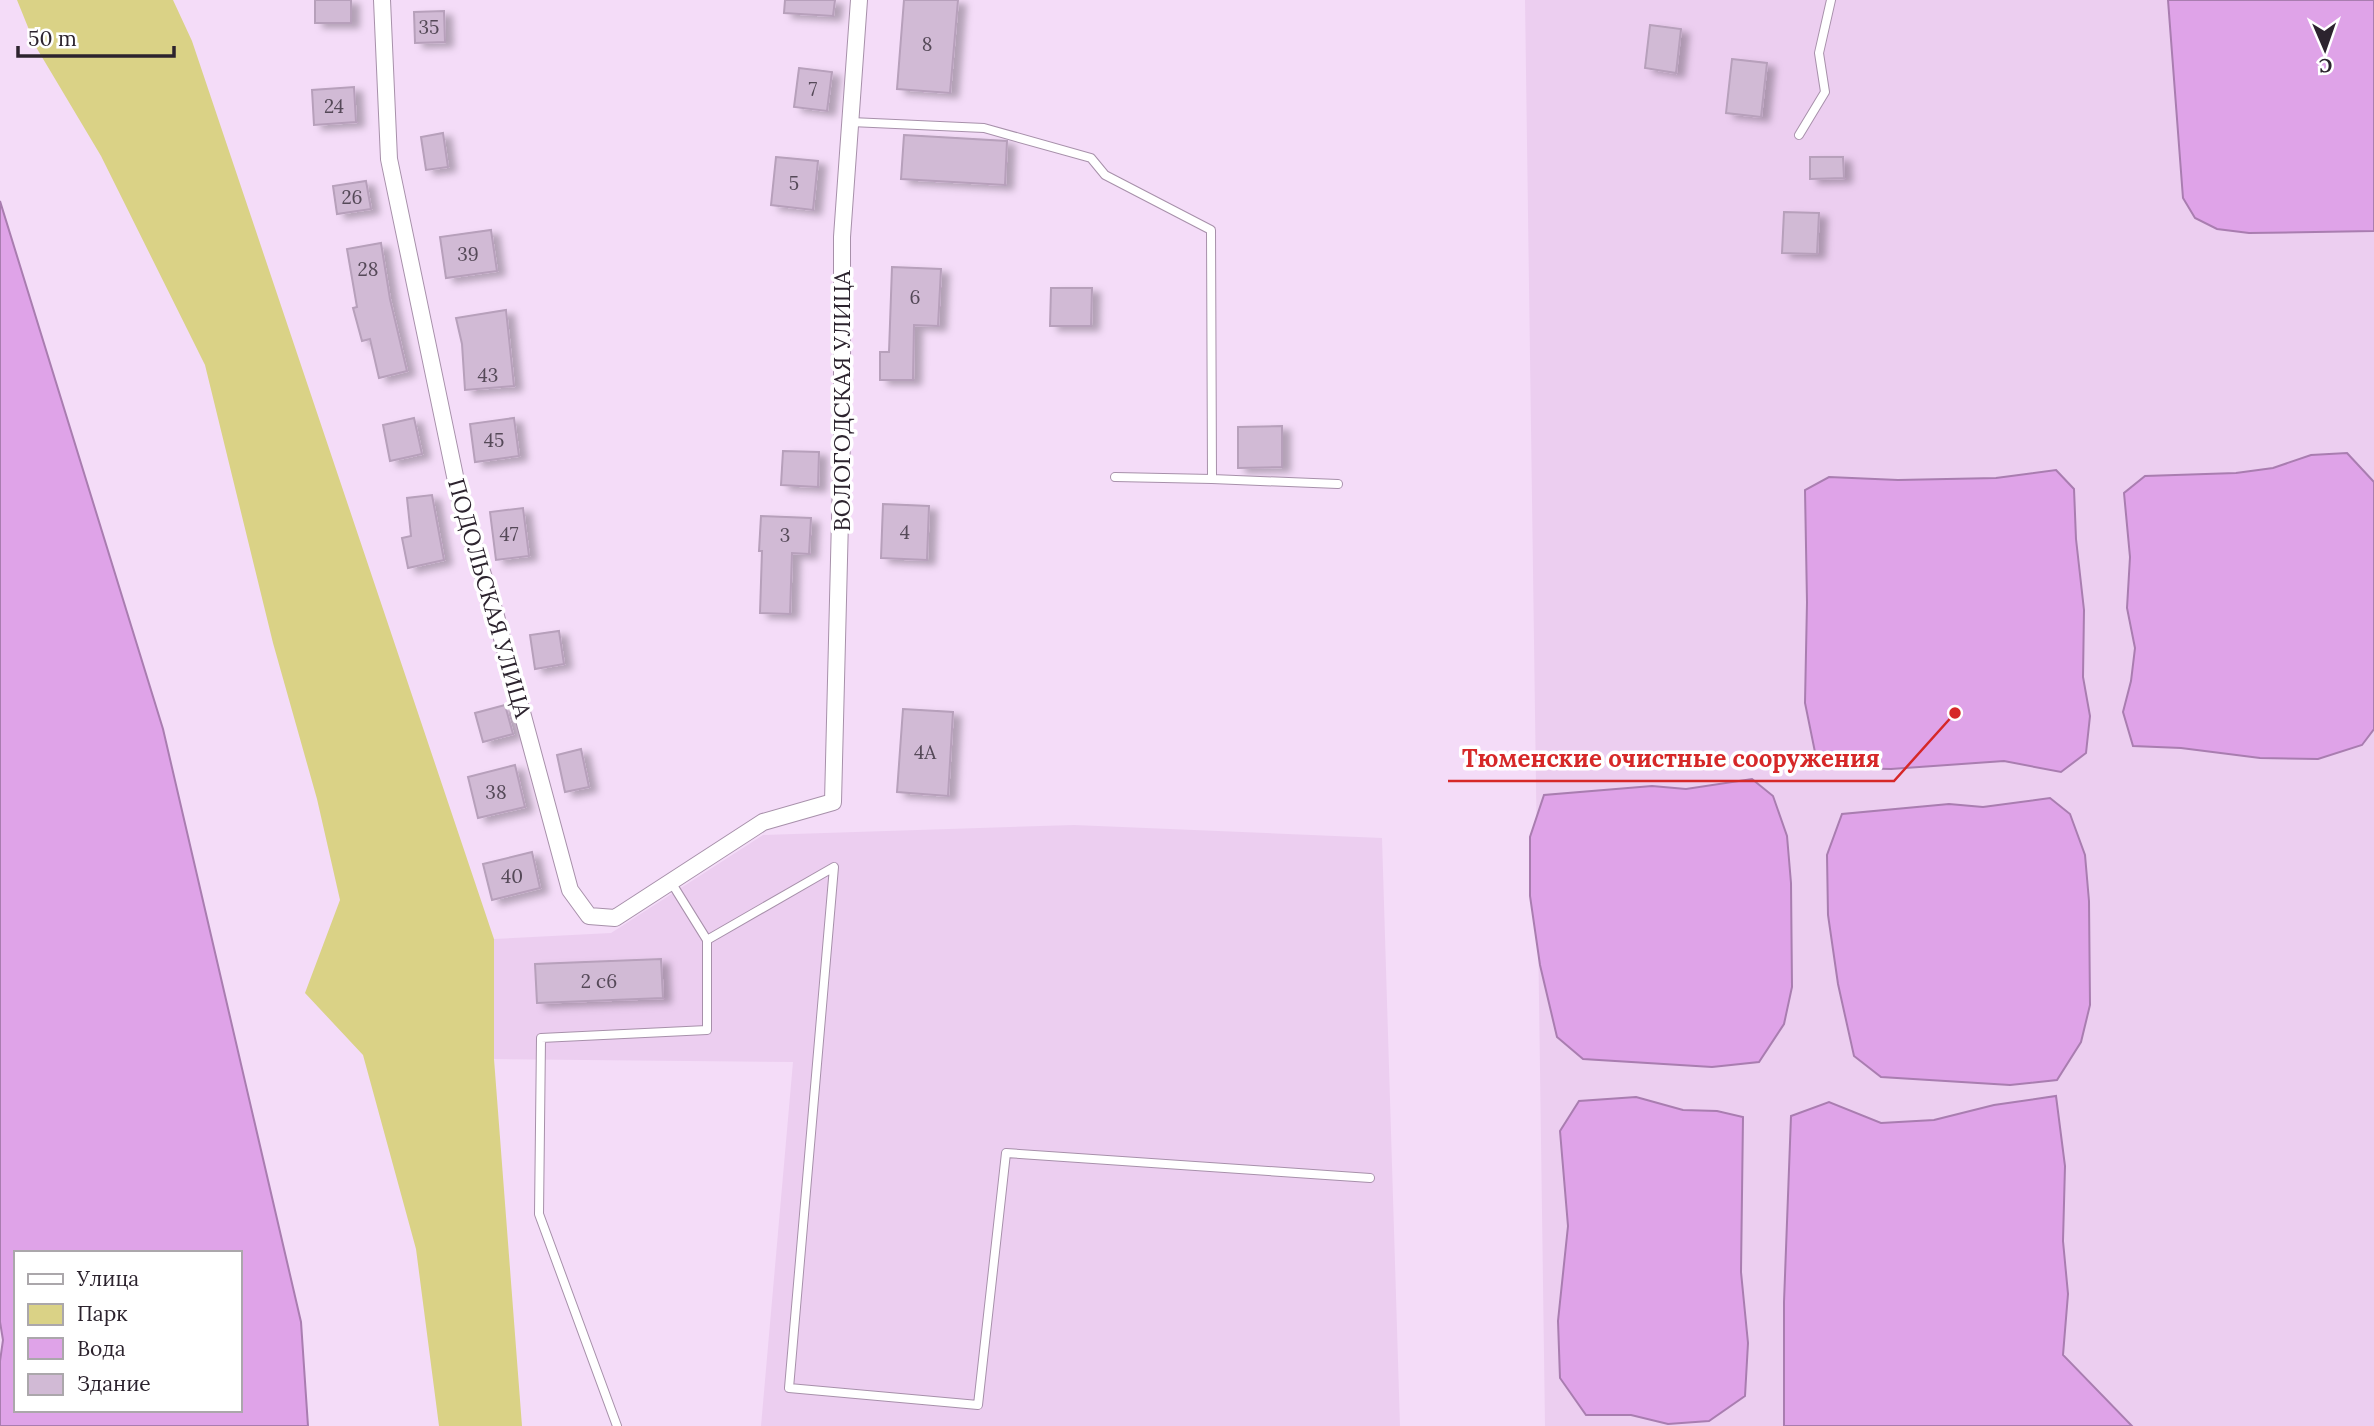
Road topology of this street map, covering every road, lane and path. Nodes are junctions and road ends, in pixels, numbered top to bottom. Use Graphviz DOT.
graph roads {
  1 [pos="382,0"];
  2 [pos="859,0"];
  3 [pos="1831,0"];
  4 [pos="850,122"];
  5 [pos="1799,135"];
  6 [pos="1115,477"];
  7 [pos="1212,479"];
  8 [pos="1338,484"];
  9 [pos="833,802"];
  10 [pos="671,882"];
  11 [pos="707,940"];
  12 [pos="1370,1178"];
  13 [pos="617,1426"];
  1 -- 10 [label="street, ПОДОЛЬСКАЯ УЛИЦА"];
  2 -- 4 [label="street, ВОЛОГОДСКАЯ УЛИЦА"];
  3 -- 5 [label="lane"];
  4 -- 7 [label="lane"];
  4 -- 9 [label="street, ВОЛОГОДСКАЯ УЛИЦА"];
  6 -- 7 [label="lane"];
  7 -- 8 [label="lane"];
  9 -- 10 [label="street, ПОДОЛЬСКАЯ УЛИЦА"];
  10 -- 11 [label="lane"];
  11 -- 12 [label="lane"];
  11 -- 13 [label="lane"];
}
